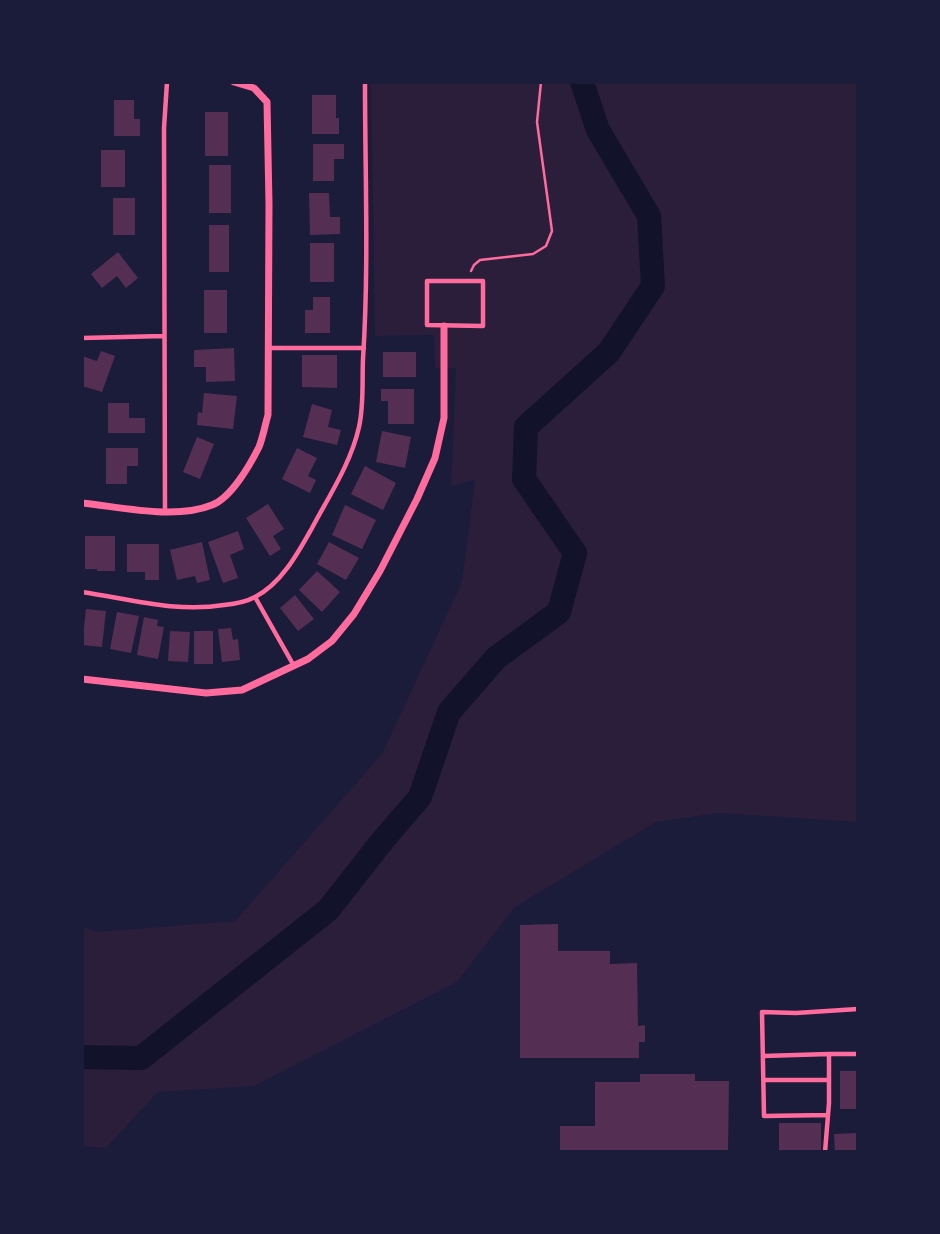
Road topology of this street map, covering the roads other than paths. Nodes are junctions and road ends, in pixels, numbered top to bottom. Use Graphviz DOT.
graph roads {
  1 [pos="167,82"];
  2 [pos="234,82"];
  3 [pos="365,82"];
  4 [pos="444,326"];
  5 [pos="164,336"];
  6 [pos="82,338"];
  7 [pos="269,348"];
  8 [pos="364,348"];
  9 [pos="82,503"];
  10 [pos="164,512"];
  11 [pos="82,592"];
  12 [pos="255,597"];
  13 [pos="294,666"];
  14 [pos="82,679"];
  15 [pos="858,1009"];
  16 [pos="829,1054"];
  17 [pos="858,1054"];
  18 [pos="763,1056"];
  19 [pos="764,1080"];
  20 [pos="829,1080"];
  21 [pos="828,1115"];
  22 [pos="825,1152"];
  1 -- 5 [label="lane"];
  2 -- 7 [label="street"];
  3 -- 8 [label="lane"];
  4 -- 4 [label="lane"];
  4 -- 13 [label="street"];
  5 -- 6 [label="lane"];
  5 -- 10 [label="lane"];
  7 -- 8 [label="lane"];
  7 -- 10 [label="street"];
  8 -- 12 [label="lane"];
  9 -- 10 [label="street"];
  11 -- 12 [label="lane"];
  12 -- 13 [label="lane"];
  13 -- 14 [label="street"];
  15 -- 18 [label="lane"];
  16 -- 17 [label="lane"];
  16 -- 18 [label="lane"];
  16 -- 20 [label="lane"];
  18 -- 19 [label="lane"];
  19 -- 20 [label="lane"];
  19 -- 21 [label="lane"];
  20 -- 21 [label="lane"];
  21 -- 22 [label="lane"];
}
